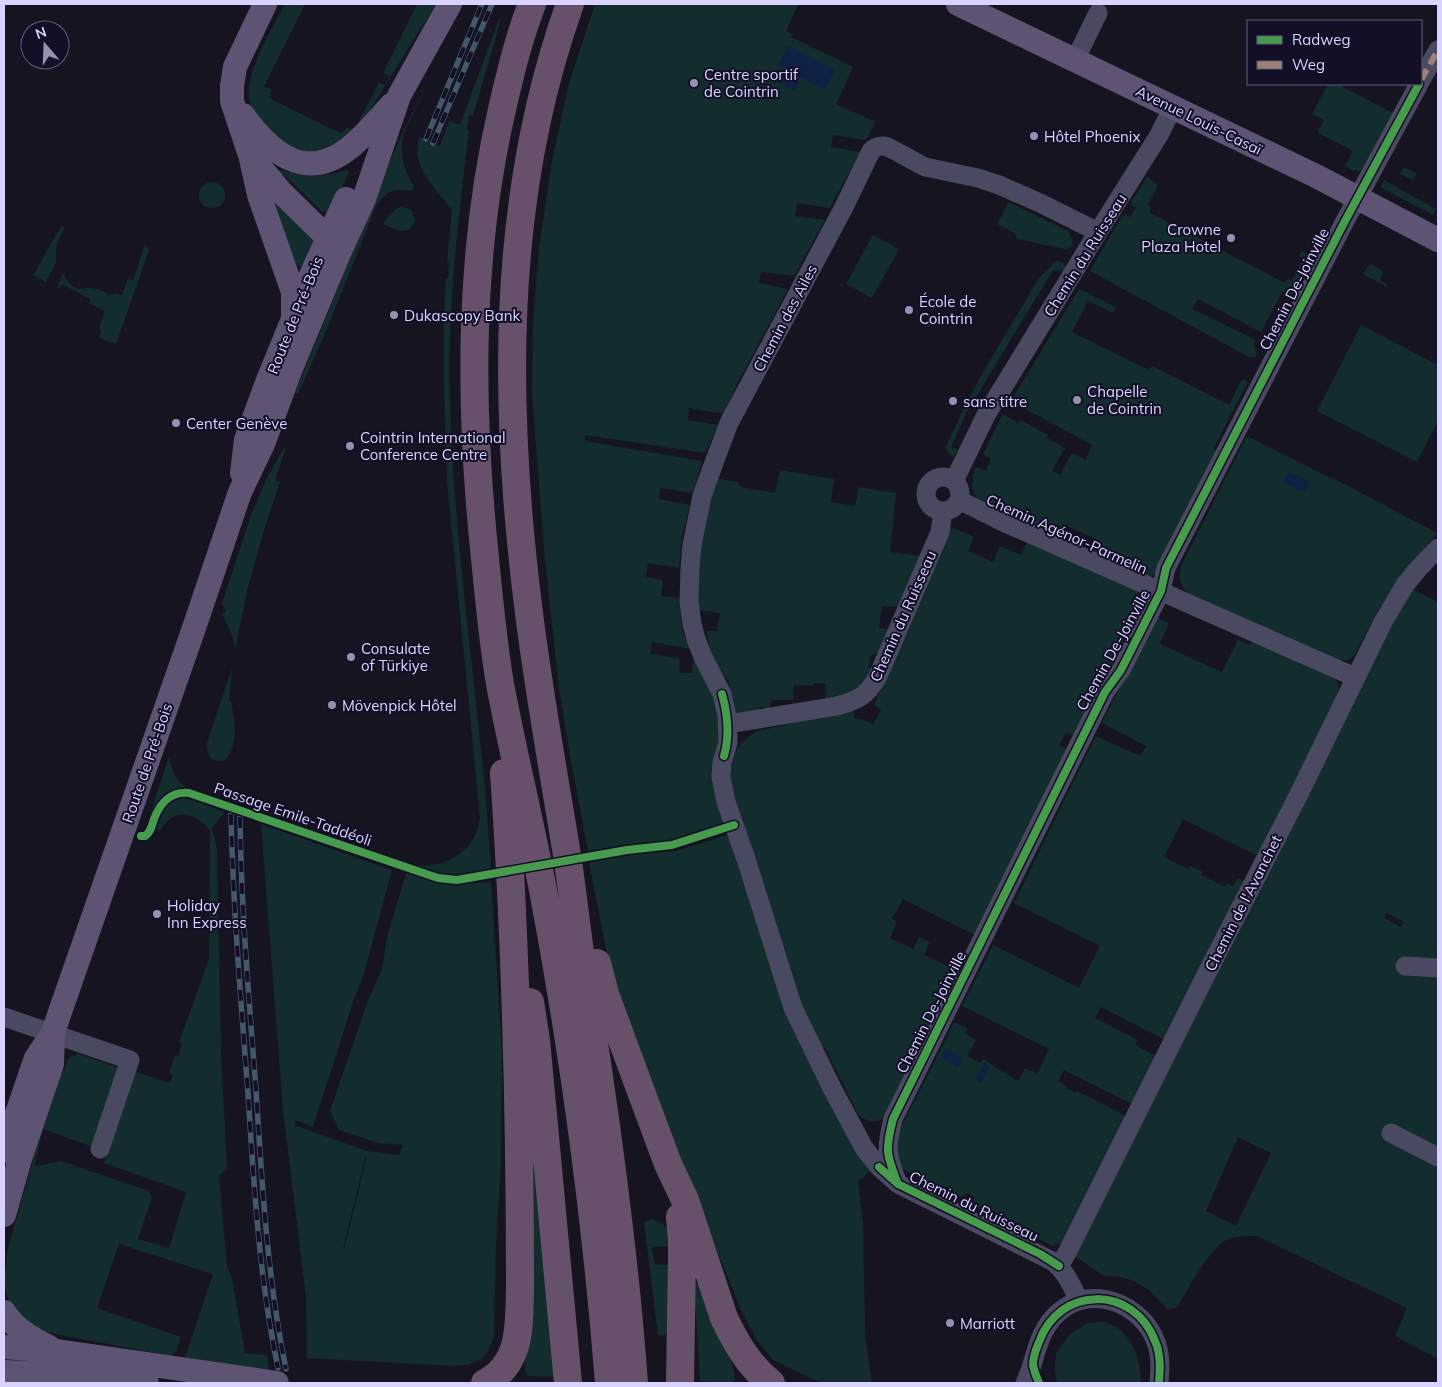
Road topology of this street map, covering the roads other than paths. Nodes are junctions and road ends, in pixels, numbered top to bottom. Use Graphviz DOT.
graph roads {
  1 [pos="265,4"];
  2 [pos="450,4"];
  3 [pos="532,4"];
  4 [pos="570,4"];
  5 [pos="958,4"];
  6 [pos="1098,12"];
  7 [pos="1438,50"];
  8 [pos="1075,60"];
  9 [pos="1422,78"];
  10 [pos="1418,85"];
  11 [pos="399,96"];
  12 [pos="232,101"];
  13 [pos="1172,107"];
  14 [pos="250,155"];
  15 [pos="1357,198"];
  16 [pos="1098,232"];
  17 [pos="1438,240"];
  18 [pos="334,244"];
  19 [pos="293,318"];
  20 [pos="954,481"];
  21 [pos="240,492"];
  22 [pos="959,500"];
  23 [pos="943,511"];
  24 [pos="1438,548"];
  25 [pos="1161,591"];
  26 [pos="1355,678"];
  27 [pos="500,681"];
  28 [pos="728,724"];
  29 [pos="567,856"];
  30 [pos="511,867"];
  31 [pos="1405,966"];
  32 [pos="1438,968"];
  33 [pos="4,1017"];
  34 [pos="52,1033"];
  35 [pos="1391,1133"];
  36 [pos="887,1141"];
  37 [pos="864,1148"];
  38 [pos="100,1149"];
  39 [pos="4,1151"];
  40 [pos="1438,1157"];
  41 [pos="668,1164"];
  42 [pos="898,1184"];
  43 [pos="4,1215"];
  44 [pos="1059,1266"];
  45 [pos="1079,1301"];
  46 [pos="4,1312"];
  47 [pos="4,1347"];
  48 [pos="57,1351"];
  49 [pos="1033,1364"];
  50 [pos="4,1372"];
  51 [pos="146,1383"];
  52 [pos="277,1383"];
  53 [pos="485,1383"];
  54 [pos="568,1383"];
  55 [pos="609,1383"];
  56 [pos="634,1383"];
  57 [pos="680,1383"];
  58 [pos="771,1383"];
  59 [pos="1025,1383"];
  60 [pos="1039,1383"];
  61 [pos="1159,1383"];
  1 -- 12 [label="main road"];
  2 -- 11 [label="main road, Route de Pré-Bois"];
  3 -- 27 [label="highway"];
  4 -- 29 [label="highway"];
  5 -- 8 [label="main road, Avenue Louis-Casaï"];
  6 -- 8 [label="street"];
  7 -- 9 [label="street"];
  8 -- 13 [label="main road, Avenue Louis-Casaï"];
  10 -- 15 [label="street, Chemin De-Joinville"];
  11 -- 12 [label="main road"];
  11 -- 18 [label="main road, Route de Pré-Bois"];
  12 -- 14 [label="main road"];
  13 -- 15 [label="main road, Avenue Louis-Casaï"];
  13 -- 16 [label="street, Chemin du Ruisseau"];
  14 -- 18 [label="main road"];
  14 -- 19 [label="main road"];
  15 -- 17 [label="main road, Avenue Louis-Casaï"];
  15 -- 25 [label="street, Chemin De-Joinville"];
  16 -- 20 [label="street, Chemin du Ruisseau"];
  16 -- 28 [label="street, Chemin des Ailes"];
  18 -- 19 [label="main road, Route de Pré-Bois"];
  18 -- 21 [label="main road, Route de Pré-Bois"];
  19 -- 21 [label="main road, Route de Pré-Bois"];
  20 -- 22 [label="street"];
  20 -- 23 [label="street"];
  21 -- 34 [label="main road, Route de Pré-Bois"];
  22 -- 23 [label="street"];
  22 -- 25 [label="street, Chemin Agénor-Parmelin"];
  23 -- 28 [label="street, Chemin du Ruisseau"];
  24 -- 26 [label="street, Chemin de l'Avanchet"];
  25 -- 26 [label="street, Chemin Agénor-Parmelin"];
  25 -- 36 [label="street, Chemin De-Joinville"];
  26 -- 44 [label="street, Chemin de l'Avanchet"];
  27 -- 30 [label="highway"];
  27 -- 55 [label="highway"];
  28 -- 37 [label="street, Chemin du Ruisseau"];
  29 -- 41 [label="highway"];
  29 -- 56 [label="highway"];
  30 -- 53 [label="highway"];
  30 -- 54 [label="highway"];
  31 -- 32 [label="street"];
  33 -- 34 [label="street"];
  34 -- 38 [label="street"];
  34 -- 39 [label="main road, Route de Pré-Bois"];
  34 -- 43 [label="main road, Route de Pré-Bois"];
  35 -- 40 [label="street"];
  36 -- 37 [label="street"];
  36 -- 42 [label="street, Chemin De-Joinville"];
  37 -- 42 [label="street, Chemin du Ruisseau"];
  41 -- 57 [label="highway"];
  41 -- 58 [label="highway"];
  42 -- 44 [label="street, Chemin du Ruisseau"];
  44 -- 45 [label="street, Chemin du Ruisseau"];
  45 -- 49 [label="street"];
  45 -- 61 [label="street"];
  46 -- 48 [label="main road"];
  47 -- 48 [label="main road"];
  48 -- 52 [label="main road"];
  49 -- 59 [label="street"];
  49 -- 60 [label="street"];
  50 -- 51 [label="main road"];
}
